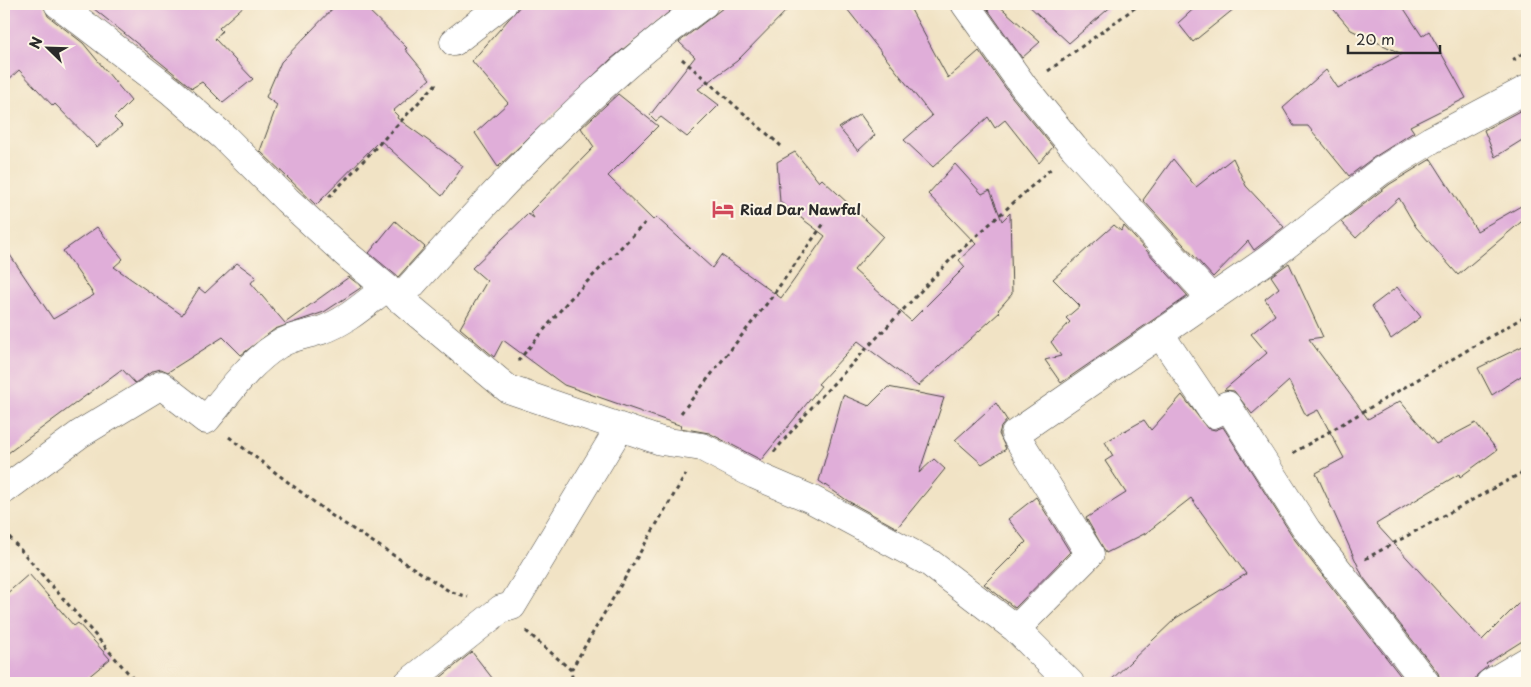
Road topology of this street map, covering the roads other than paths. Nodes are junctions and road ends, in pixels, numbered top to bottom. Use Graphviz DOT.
graph roads {
  1 [pos="58,4"];
  2 [pos="503,4"];
  3 [pos="702,4"];
  4 [pos="965,4"];
  5 [pos="454,42"];
  6 [pos="1527,89"];
  7 [pos="393,294"];
  8 [pos="1210,298"];
  9 [pos="1160,334"];
  10 [pos="620,427"];
  11 [pos="4,490"];
  12 [pos="1016,629"];
  13 [pos="1527,662"];
  14 [pos="408,683"];
  15 [pos="1070,683"];
  16 [pos="1426,683"];
  17 [pos="1490,683"];
  1 -- 7 [label="street"];
  2 -- 5 [label="street"];
  3 -- 7 [label="street"];
  4 -- 8 [label="street"];
  6 -- 8 [label="street"];
  7 -- 10 [label="street"];
  7 -- 11 [label="street"];
  8 -- 9 [label="street"];
  9 -- 12 [label="street"];
  9 -- 16 [label="street"];
  10 -- 12 [label="street"];
  10 -- 14 [label="street"];
  12 -- 15 [label="street"];
  13 -- 17 [label="street"];
}
